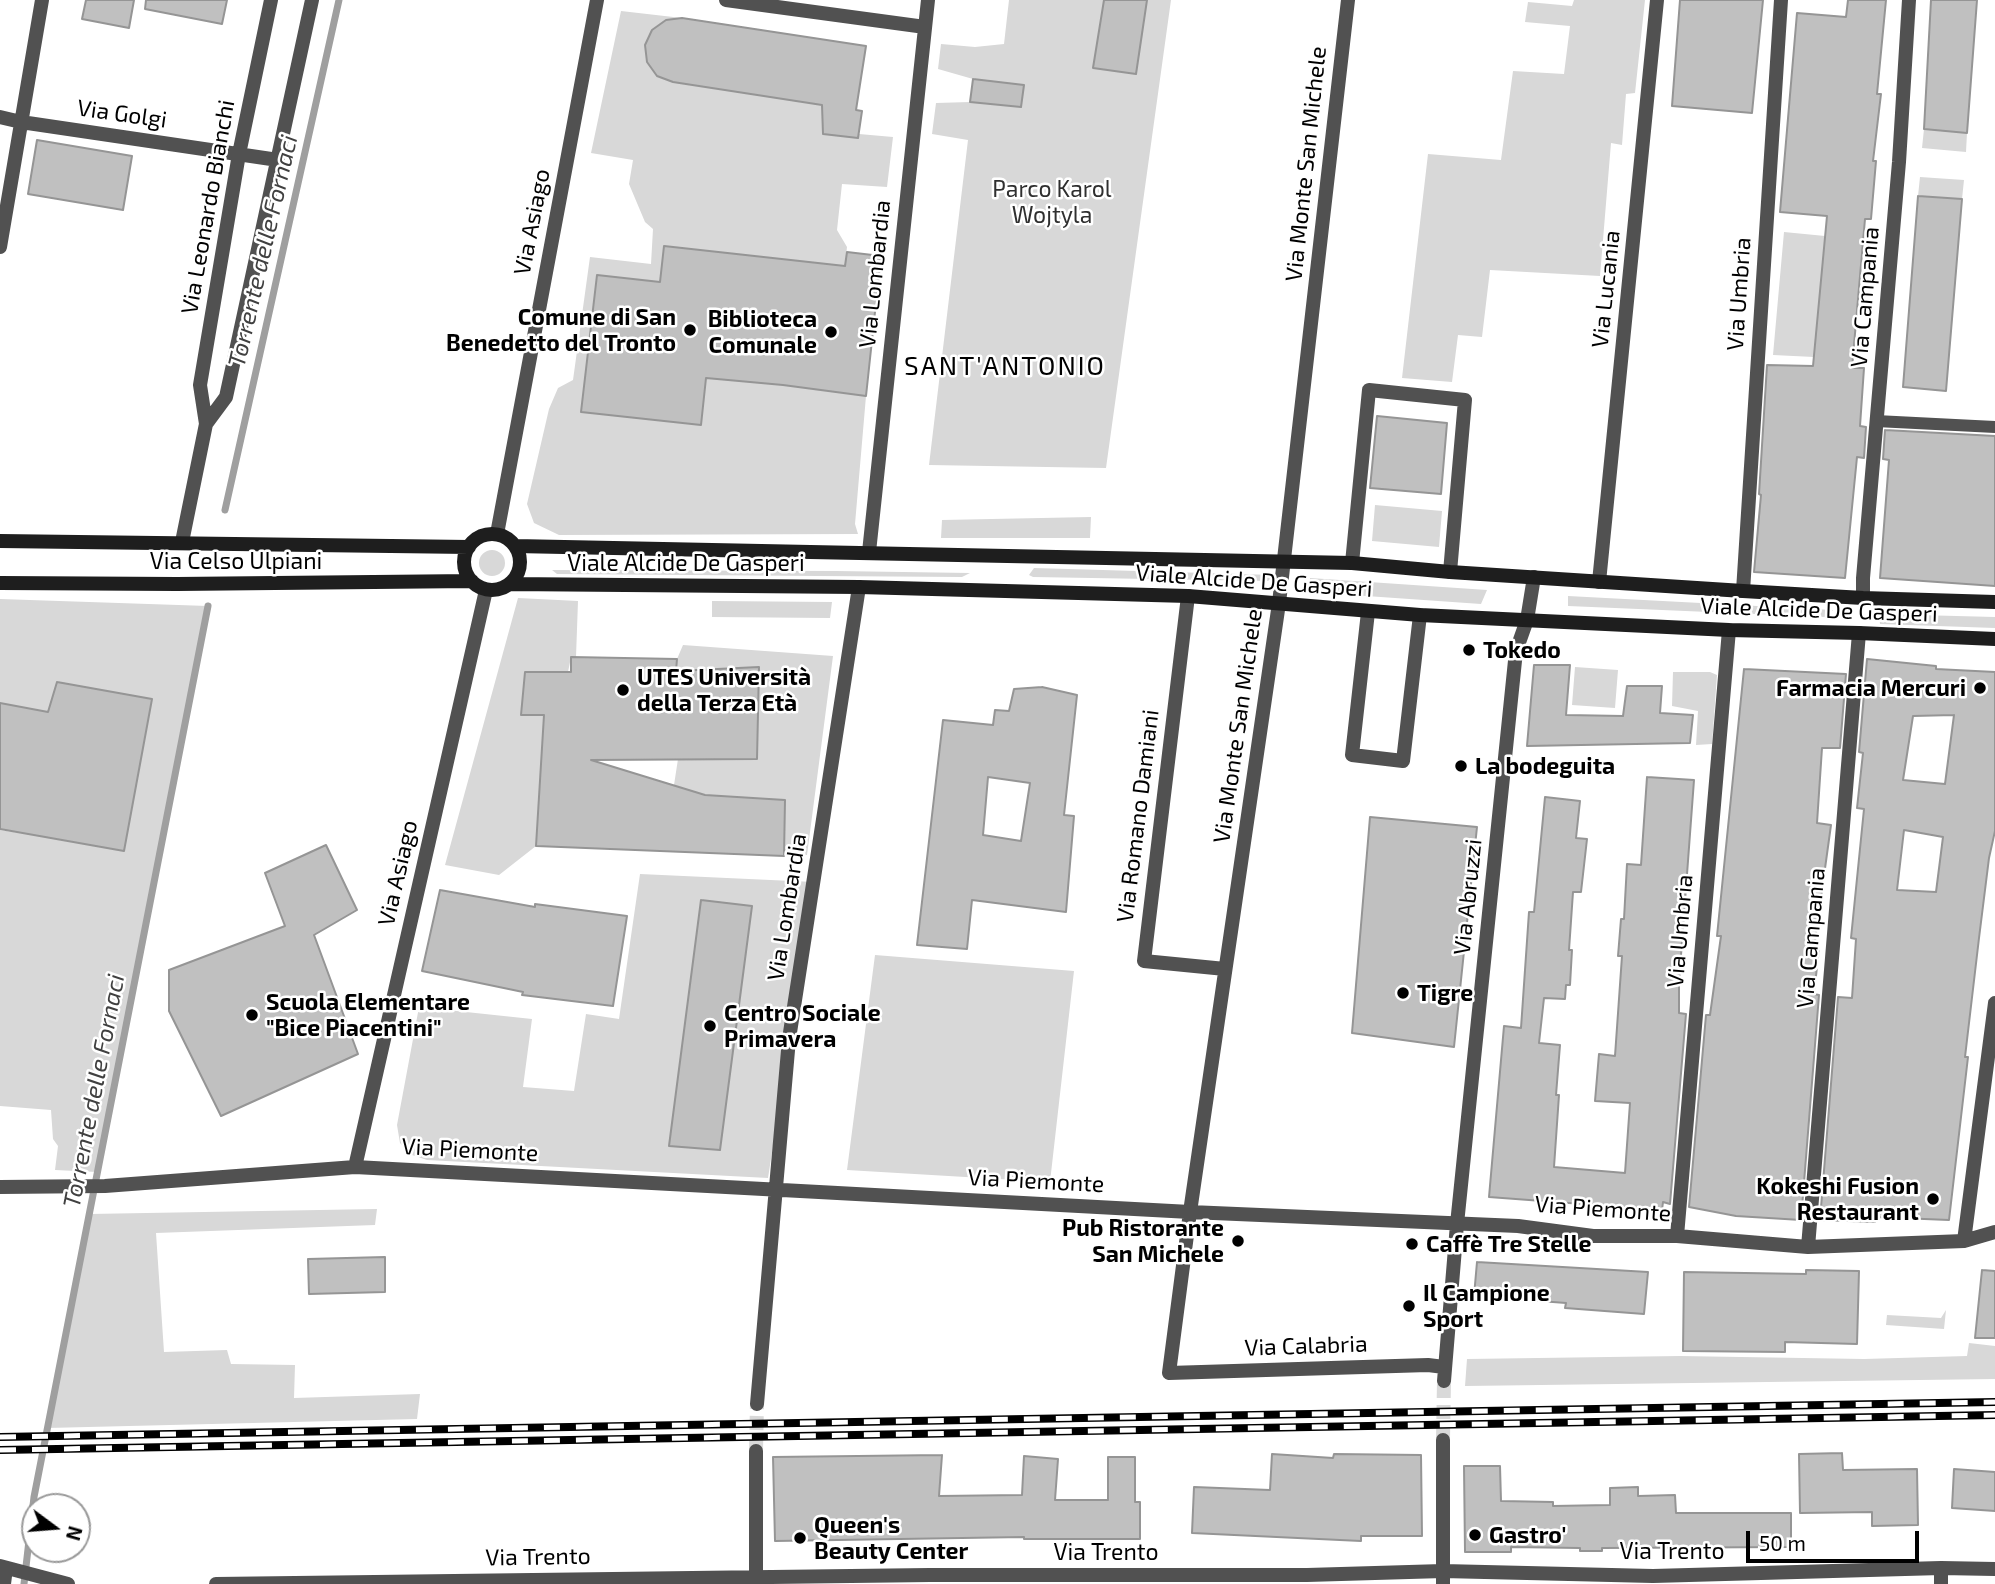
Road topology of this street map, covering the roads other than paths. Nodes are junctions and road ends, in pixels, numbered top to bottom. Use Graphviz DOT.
graph roads {
  1 [pos="42,0"];
  2 [pos="271,0"];
  3 [pos="312,0"];
  4 [pos="597,0"];
  5 [pos="726,0"];
  6 [pos="928,0"];
  7 [pos="1348,0"];
  8 [pos="1657,0"];
  9 [pos="1781,0"];
  10 [pos="1909,0"];
  11 [pos="925,27"];
  12 [pos="0,117"];
  13 [pos="21,122"];
  14 [pos="239,154"];
  15 [pos="278,160"];
  16 [pos="0,247"];
  17 [pos="1876,421"];
  18 [pos="206,424"];
  19 [pos="1995,427"];
  20 [pos="497,534"];
  21 [pos="0,541"];
  22 [pos="182,542"];
  23 [pos="514,546"];
  24 [pos="468,547"];
  25 [pos="869,552"];
  26 [pos="1284,562"];
  27 [pos="1352,563"];
  28 [pos="1450,572"];
  29 [pos="1534,577"];
  30 [pos="472,581"];
  31 [pos="1599,582"];
  32 [pos="0,583"];
  33 [pos="509,584"];
  34 [pos="859,587"];
  35 [pos="486,590"];
  36 [pos="1743,591"];
  37 [pos="1188,596"];
  38 [pos="1863,598"];
  39 [pos="1995,602"];
  40 [pos="1279,603"];
  41 [pos="1368,612"];
  42 [pos="1420,615"];
  43 [pos="1527,620"];
  44 [pos="1729,630"];
  45 [pos="1859,633"];
  46 [pos="1995,639"];
  47 [pos="1225,969"];
  48 [pos="1995,1003"];
  49 [pos="355,1167"];
  50 [pos="0,1187"];
  51 [pos="775,1190"];
  52 [pos="1190,1212"];
  53 [pos="1457,1224"];
  54 [pos="1995,1232"];
  55 [pos="1677,1237"];
  56 [pos="1964,1241"];
  57 [pos="1808,1247"];
  58 [pos="1169,1373"];
  59 [pos="1444,1374"];
  60 [pos="757,1404"];
  61 [pos="1443,1440"];
  62 [pos="756,1451"];
  63 [pos="3,1567"];
  64 [pos="1941,1568"];
  65 [pos="1995,1569"];
  66 [pos="1443,1577"];
  67 [pos="1144,1579"];
  68 [pos="931,1580"];
  69 [pos="1307,1580"];
  70 [pos="1653,1580"];
  71 [pos="41,1581"];
  72 [pos="756,1581"];
  73 [pos="496,1582"];
  74 [pos="4,1584"];
  75 [pos="68,1584"];
  76 [pos="216,1584"];
  77 [pos="1941,1584"];
  1 -- 13 [label="street"];
  2 -- 14 [label="street, Via Leonardo Bianchi"];
  3 -- 15 [label="street, Via Leonardo Bianchi"];
  4 -- 20 [label="street, Via Asiago"];
  5 -- 11 [label="street"];
  6 -- 11 [label="street, Via Lombardia"];
  7 -- 26 [label="street, Via Monte San Michele"];
  8 -- 31 [label="street, Via Lucania"];
  9 -- 36 [label="street, Via Umbria"];
  10 -- 17 [label="street, Via Campania"];
  11 -- 25 [label="street, Via Lombardia"];
  12 -- 13 [label="street, Via Golgi"];
  13 -- 14 [label="street, Via Golgi"];
  13 -- 16 [label="street"];
  14 -- 15 [label="street, Via Golgi"];
  14 -- 18 [label="street, Via Leonardo Bianchi"];
  15 -- 18 [label="street, Via Leonardo Bianchi"];
  17 -- 19 [label="lane"];
  17 -- 38 [label="street, Via Campania"];
  18 -- 22 [label="street, Via Leonardo Bianchi"];
  20 -- 23 [label="street"];
  20 -- 24 [label="street"];
  21 -- 22 [label="street, Via Celso Ulpiani"];
  22 -- 24 [label="street, Via Celso Ulpiani"];
  23 -- 25 [label="street, Viale Alcide De Gasperi"];
  23 -- 33 [label="street"];
  24 -- 30 [label="street"];
  25 -- 26 [label="street, Viale Alcide De Gasperi"];
  26 -- 27 [label="street, Viale Alcide De Gasperi"];
  26 -- 40 [label="street, Via Monte San Michele"];
  27 -- 28 [label="street, Viale Alcide De Gasperi"];
  27 -- 28 [label="street"];
  28 -- 29 [label="street, Viale Alcide De Gasperi"];
  29 -- 31 [label="street, Viale Alcide De Gasperi"];
  29 -- 43 [label="street, Via Abruzzi"];
  30 -- 32 [label="street, Via Celso Ulpiani"];
  30 -- 35 [label="street"];
  31 -- 36 [label="street, Viale Alcide De Gasperi"];
  33 -- 34 [label="street, Viale Alcide De Gasperi"];
  33 -- 35 [label="street"];
  34 -- 37 [label="street, Viale Alcide De Gasperi"];
  34 -- 51 [label="street, Via Lombardia"];
  35 -- 49 [label="street, Via Asiago"];
  36 -- 38 [label="street, Viale Alcide De Gasperi"];
  37 -- 40 [label="street, Viale Alcide De Gasperi"];
  37 -- 47 [label="street, Via Romano Damiani"];
  38 -- 39 [label="street, Viale Alcide De Gasperi"];
  40 -- 41 [label="street, Viale Alcide De Gasperi"];
  40 -- 47 [label="street, Via Monte San Michele"];
  41 -- 42 [label="street, Viale Alcide De Gasperi"];
  41 -- 42 [label="street"];
  42 -- 43 [label="street, Viale Alcide De Gasperi"];
  43 -- 44 [label="street, Viale Alcide De Gasperi"];
  43 -- 53 [label="street, Via Abruzzi"];
  44 -- 45 [label="street, Viale Alcide De Gasperi"];
  44 -- 55 [label="street, Via Umbria"];
  45 -- 46 [label="street, Viale Alcide De Gasperi"];
  45 -- 57 [label="street, Via Campania"];
  47 -- 52 [label="street, Via Monte San Michele"];
  48 -- 56 [label="street"];
  49 -- 50 [label="street, Via Piemonte"];
  49 -- 51 [label="street, Via Piemonte"];
  51 -- 52 [label="street, Via Piemonte"];
  51 -- 60 [label="street, Via Lombardia"];
  52 -- 53 [label="street, Via Piemonte"];
  52 -- 58 [label="street, Via Monte San Michele"];
  53 -- 55 [label="street, Via Piemonte"];
  53 -- 59 [label="street, Via Abruzzi"];
  54 -- 56 [label="street, Via Piemonte"];
  55 -- 57 [label="street, Via Piemonte"];
  56 -- 57 [label="street, Via Piemonte"];
  58 -- 59 [label="street, Via Calabria"];
  61 -- 66 [label="street"];
  62 -- 72 [label="street"];
  63 -- 71 [label="street"];
  63 -- 74 [label="street"];
  64 -- 65 [label="street, Via Trento"];
  64 -- 70 [label="street, Via Trento"];
  64 -- 77 [label="street"];
  66 -- 69 [label="street, Via Trento"];
  66 -- 70 [label="street, Via Trento"];
  67 -- 68 [label="street, Via Trento"];
  67 -- 69 [label="street, Via Trento"];
  68 -- 72 [label="street, Via Trento"];
  71 -- 75 [label="street"];
  72 -- 73 [label="street, Via Trento"];
  73 -- 76 [label="street, Via Trento"];
}
